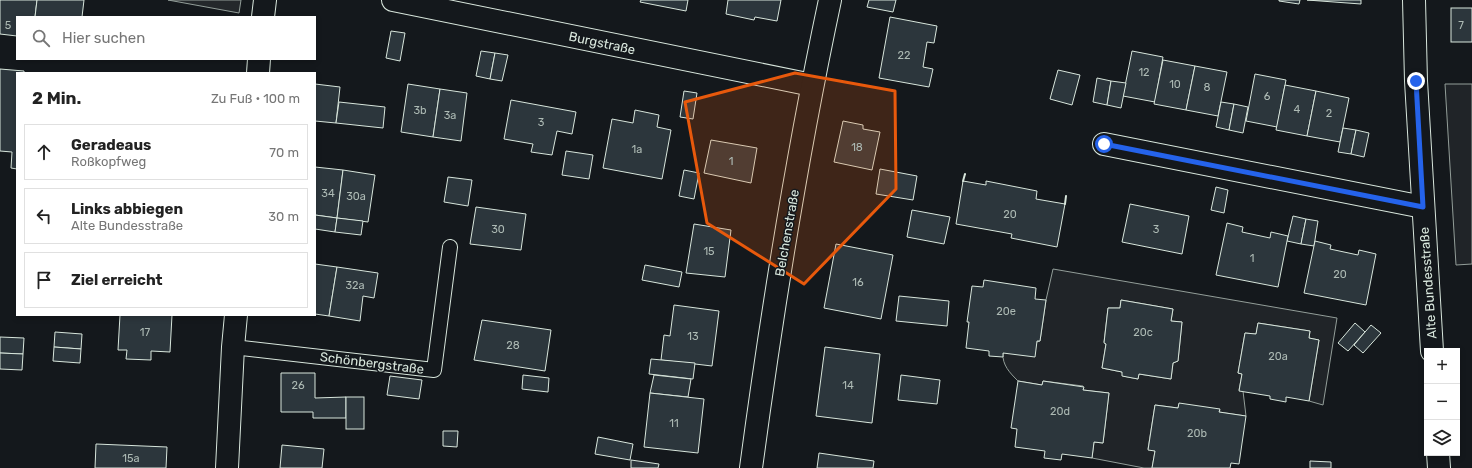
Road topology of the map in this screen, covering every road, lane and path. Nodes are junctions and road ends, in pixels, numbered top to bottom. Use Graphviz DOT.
graph roads {
  1 [pos="264,0"];
  2 [pos="393,0"];
  3 [pos="830,0"];
  4 [pos="1414,0"];
  5 [pos="263,16"];
  6 [pos="259,60"];
  7 [pos="258,72"];
  8 [pos="812,85"];
  9 [pos="1104,144"];
  10 [pos="1423,207"];
  11 [pos="450,247"];
  12 [pos="236,316"];
  13 [pos="233,347"];
  14 [pos="1432,348"];
  15 [pos="1438,456"];
  16 [pos="228,468"];
  17 [pos="751,468"];
  18 [pos="1439,468"];
  1 -- 5 [label="street"];
  2 -- 8 [label="street, Burgstraße"];
  3 -- 8 [label="street, Belchenstraße"];
  4 -- 10 [label="street, Alte Bundesstraße"];
  6 -- 7 [label="street"];
  8 -- 17 [label="street, Belchenstraße"];
  9 -- 10 [label="street"];
  10 -- 14 [label="street, Alte Bundesstraße"];
  11 -- 13 [label="lane, Schönbergstraße"];
  12 -- 13 [label="street"];
  13 -- 16 [label="street"];
  15 -- 18 [label="street"];
}
